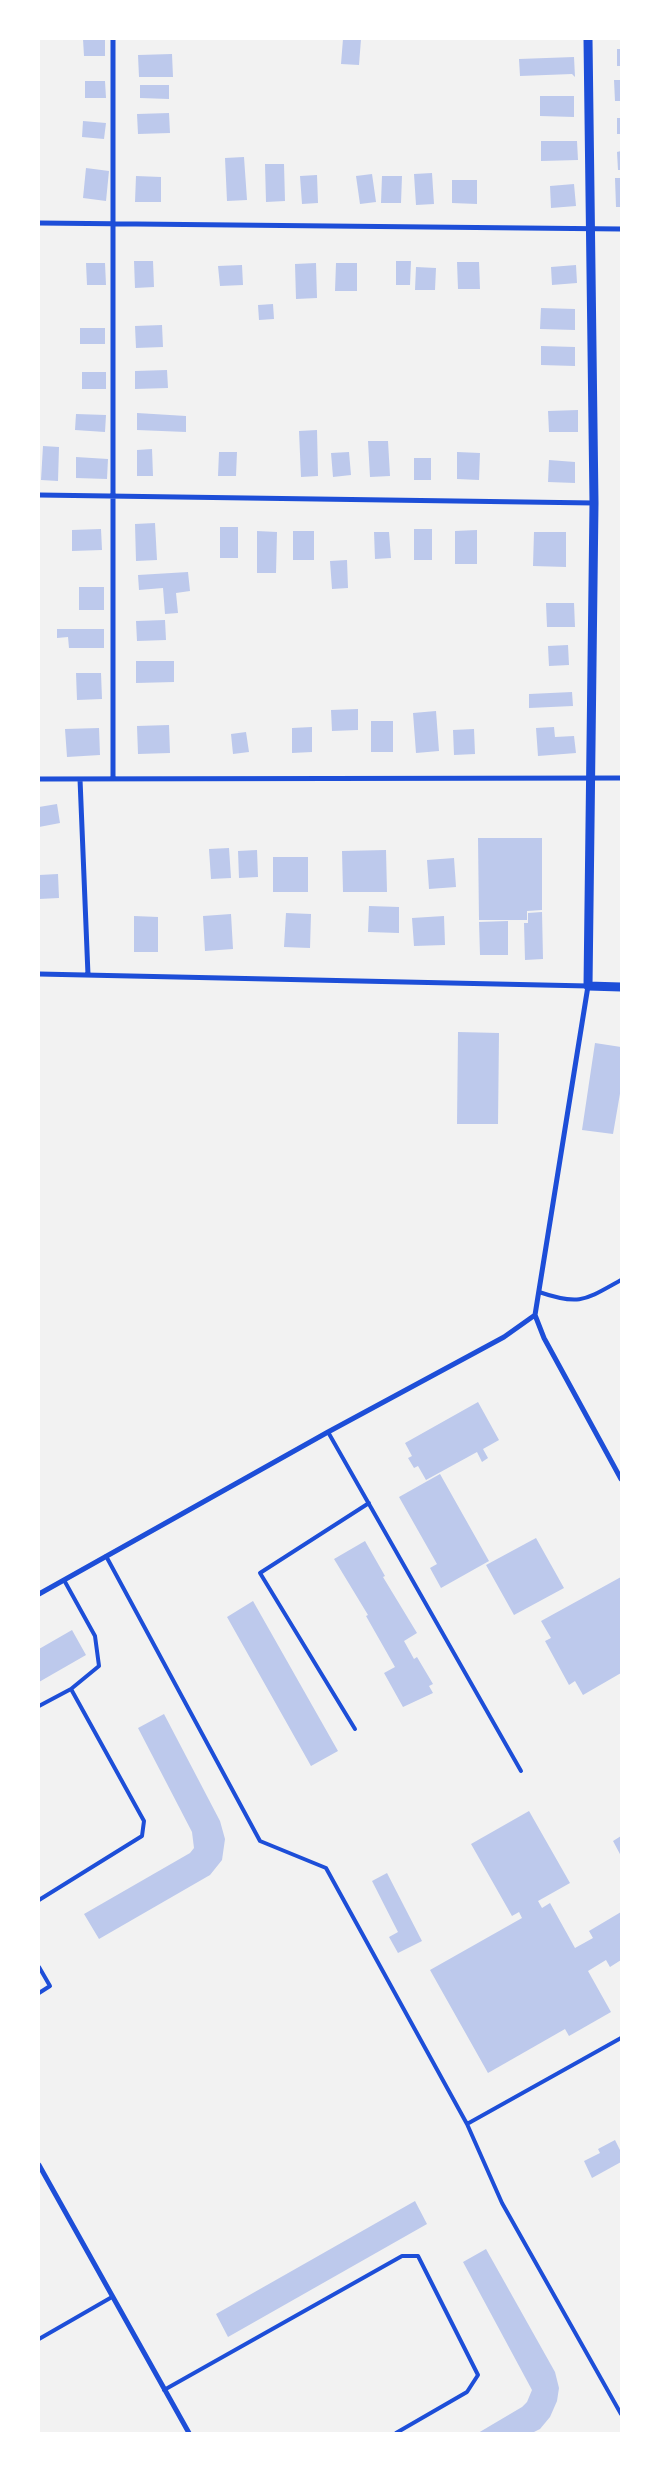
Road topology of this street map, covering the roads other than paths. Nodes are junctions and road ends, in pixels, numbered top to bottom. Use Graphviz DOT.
graph roads {
  1 [pos="113,39"];
  2 [pos="588,39"];
  3 [pos="39,223"];
  4 [pos="113,224"];
  5 [pos="589,228"];
  6 [pos="621,228"];
  7 [pos="39,495"];
  8 [pos="113,497"];
  9 [pos="594,503"];
  10 [pos="592,778"];
  11 [pos="621,778"];
  12 [pos="39,779"];
  13 [pos="80,779"];
  14 [pos="113,779"];
  15 [pos="39,974"];
  16 [pos="88,975"];
  17 [pos="588,986"];
  18 [pos="621,987"];
  19 [pos="621,1280"];
  20 [pos="538,1292"];
  21 [pos="535,1315"];
  22 [pos="328,1432"];
  23 [pos="621,1479"];
  24 [pos="369,1503"];
  25 [pos="106,1556"];
  26 [pos="64,1580"];
  27 [pos="39,1594"];
  28 [pos="71,1689"];
  29 [pos="39,1706"];
  30 [pos="355,1729"];
  31 [pos="521,1771"];
  32 [pos="39,1900"];
  33 [pos="39,1967"];
  34 [pos="39,1994"];
  35 [pos="621,2038"];
  36 [pos="467,2124"];
  37 [pos="39,2165"];
  38 [pos="112,2297"];
  39 [pos="39,2339"];
  40 [pos="164,2390"];
  41 [pos="621,2414"];
  42 [pos="188,2433"];
  43 [pos="396,2433"];
  1 -- 4 [label="street"];
  2 -- 5 [label="street"];
  3 -- 4 [label="street"];
  4 -- 5 [label="street"];
  4 -- 8 [label="street"];
  5 -- 6 [label="street"];
  5 -- 9 [label="street"];
  7 -- 8 [label="street"];
  8 -- 9 [label="street"];
  8 -- 14 [label="street"];
  9 -- 10 [label="street"];
  10 -- 11 [label="street"];
  10 -- 14 [label="street"];
  10 -- 17 [label="street"];
  12 -- 13 [label="street"];
  13 -- 14 [label="street"];
  13 -- 16 [label="street"];
  15 -- 16 [label="street"];
  16 -- 17 [label="street"];
  17 -- 18 [label="street"];
  17 -- 20 [label="street"];
  19 -- 20 [label="lane"];
  20 -- 21 [label="street"];
  21 -- 22 [label="street"];
  21 -- 23 [label="street"];
  22 -- 24 [label="lane"];
  22 -- 25 [label="street"];
  24 -- 30 [label="lane"];
  24 -- 31 [label="lane"];
  25 -- 26 [label="street"];
  25 -- 36 [label="lane"];
  26 -- 27 [label="street"];
  26 -- 28 [label="lane"];
  28 -- 29 [label="lane"];
  28 -- 32 [label="lane"];
  33 -- 34 [label="lane"];
  35 -- 36 [label="lane"];
  36 -- 41 [label="lane"];
  37 -- 38 [label="street"];
  38 -- 39 [label="lane"];
  38 -- 40 [label="street"];
  40 -- 42 [label="street"];
  40 -- 43 [label="lane"];
}
